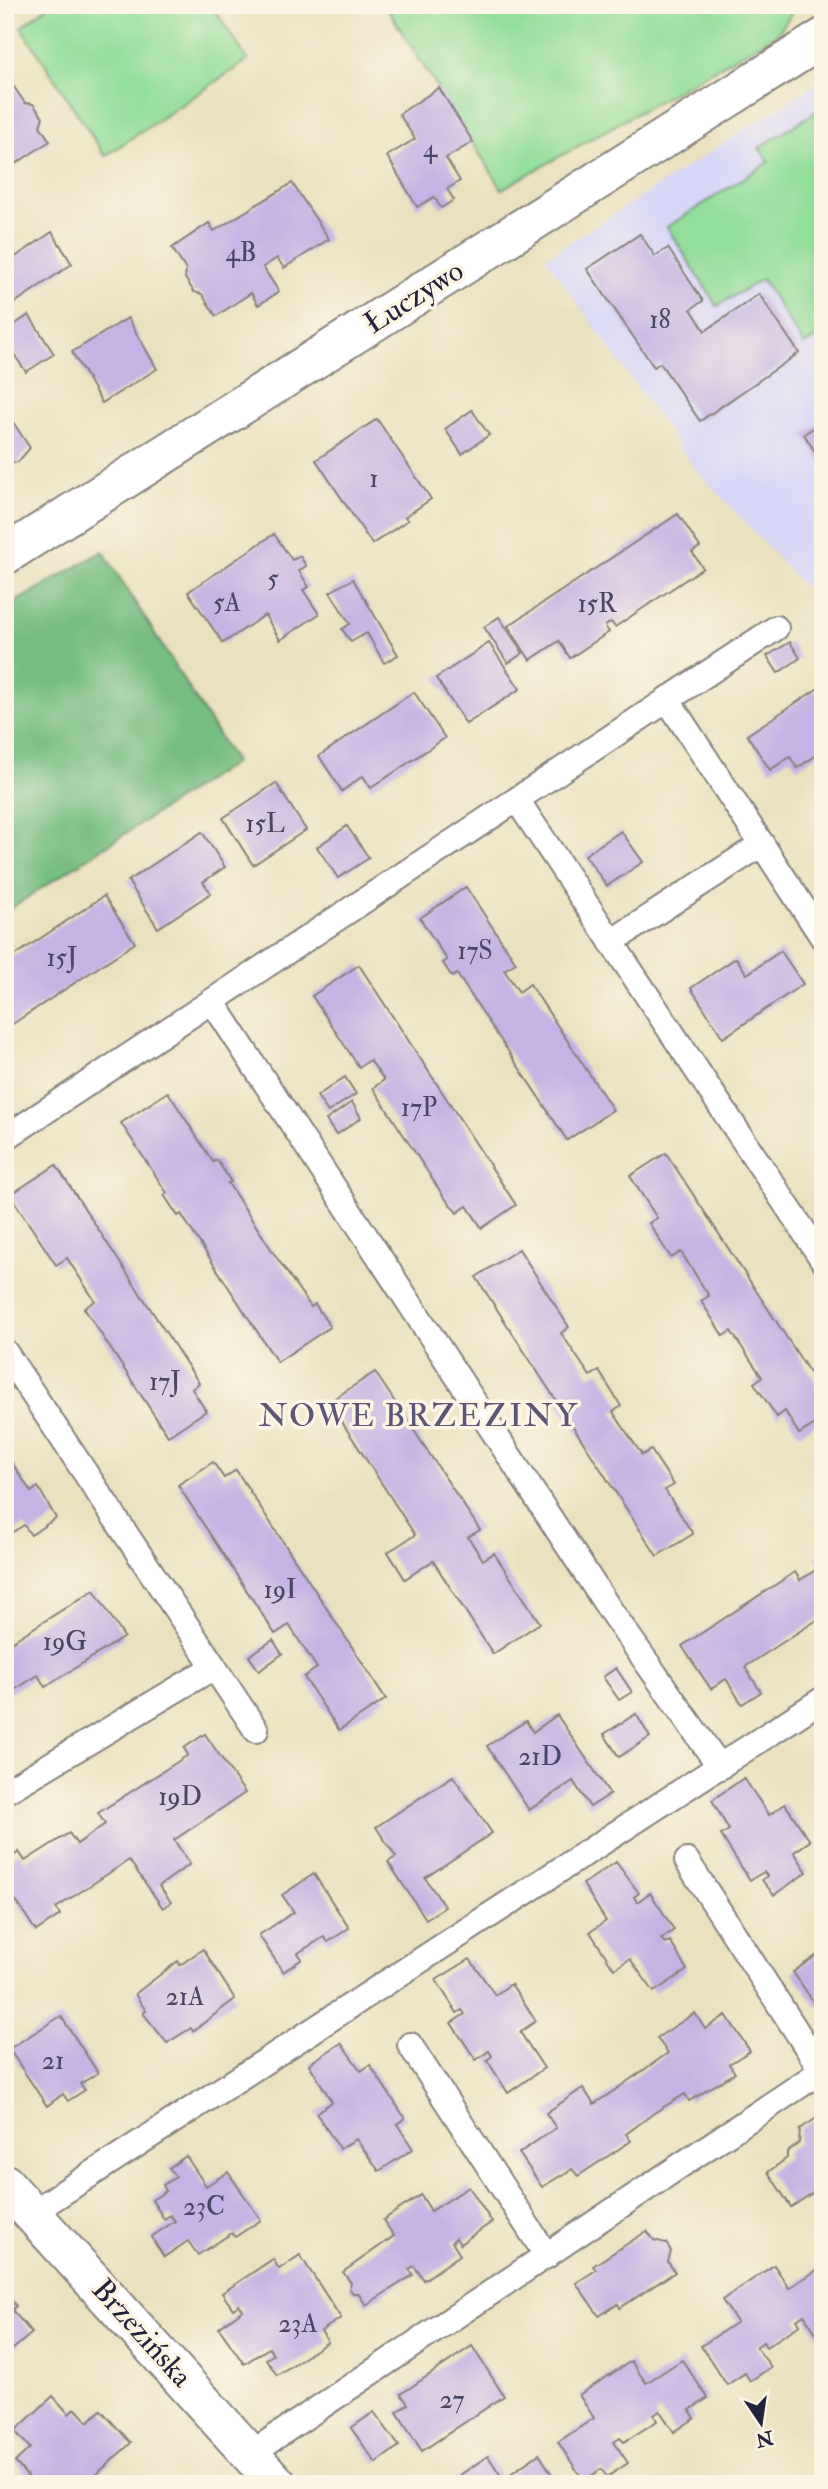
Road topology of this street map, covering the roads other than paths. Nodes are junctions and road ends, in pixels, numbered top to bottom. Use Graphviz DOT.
graph roads {
  1 [pos="823,38"];
  2 [pos="5,555"];
  3 [pos="776,628"];
  4 [pos="667,699"];
  5 [pos="517,800"];
  6 [pos="762,844"];
  7 [pos="823,938"];
  8 [pos="611,942"];
  9 [pos="212,1001"];
  10 [pos="5,1138"];
  11 [pos="821,1253"];
  12 [pos="5,1352"];
  13 [pos="214,1667"];
  14 [pos="823,1699"];
  15 [pos="256,1730"];
  16 [pos="720,1766"];
  17 [pos="8,1790"];
  18 [pos="687,1861"];
  19 [pos="410,2045"];
  20 [pos="822,2071"];
  21 [pos="5,2184"];
  22 [pos="33,2212"];
  23 [pos="547,2256"];
  24 [pos="250,2454"];
  25 [pos="276,2484"];
  1 -- 2 [label="street, Łuczywo"];
  3 -- 4 [label="lane"];
  4 -- 5 [label="lane"];
  4 -- 6 [label="lane"];
  5 -- 8 [label="lane"];
  5 -- 9 [label="lane"];
  6 -- 7 [label="lane"];
  6 -- 8 [label="lane"];
  8 -- 11 [label="lane"];
  9 -- 10 [label="lane"];
  9 -- 16 [label="lane"];
  12 -- 13 [label="lane"];
  13 -- 15 [label="lane"];
  13 -- 17 [label="lane"];
  14 -- 16 [label="lane"];
  16 -- 22 [label="lane"];
  18 -- 20 [label="lane"];
  19 -- 23 [label="lane"];
  20 -- 23 [label="lane"];
  21 -- 22 [label="street, Brzezińska"];
  22 -- 24 [label="street, Brzezińska"];
  23 -- 24 [label="lane"];
  24 -- 25 [label="street, Brzezińska"];
}
